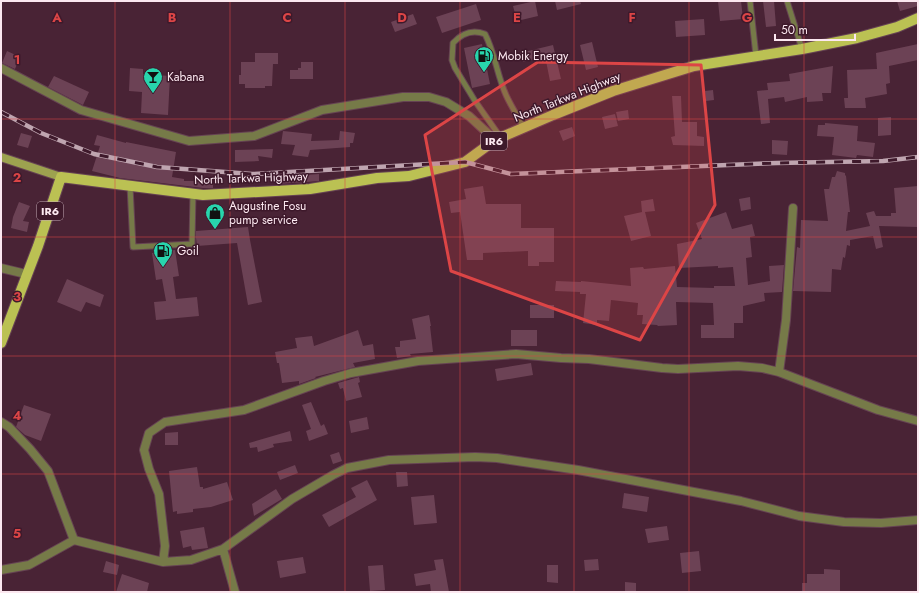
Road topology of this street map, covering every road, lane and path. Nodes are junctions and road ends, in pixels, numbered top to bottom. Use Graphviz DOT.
graph roads {
  1 [pos="750,1"];
  2 [pos="787,1"];
  3 [pos="918,18"];
  4 [pos="802,49"];
  5 [pos="756,56"];
  6 [pos="1,68"];
  7 [pos="524,128"];
  8 [pos="498,139"];
  9 [pos="1,157"];
  10 [pos="61,177"];
  11 [pos="130,184"];
  12 [pos="192,193"];
  13 [pos="793,208"];
  14 [pos="1,268"];
  15 [pos="26,274"];
  16 [pos="1,343"];
  17 [pos="779,372"];
  18 [pos="918,421"];
  19 [pos="1,422"];
  20 [pos="918,520"];
  21 [pos="74,540"];
  22 [pos="223,549"];
  23 [pos="163,562"];
  24 [pos="1,570"];
  25 [pos="235,592"];
  1 -- 5 [label="lane"];
  2 -- 4 [label="lane"];
  3 -- 4 [label="main road, North Tarkwa Highway / IR6"];
  4 -- 5 [label="main road, North Tarkwa Highway / IR6"];
  5 -- 7 [label="main road, North Tarkwa Highway / IR6"];
  6 -- 8 [label="street"];
  7 -- 8 [label="main road, North Tarkwa Highway / IR6"];
  7 -- 8 [label="lane"];
  8 -- 12 [label="main road, North Tarkwa Highway / IR6"];
  9 -- 10 [label="main road"];
  10 -- 11 [label="main road, North Tarkwa Highway / IR6"];
  10 -- 15 [label="main road, IR6"];
  11 -- 12 [label="main road, North Tarkwa Highway / IR6"];
  11 -- 12 [label="lane"];
  13 -- 17 [label="street"];
  14 -- 15 [label="street"];
  15 -- 16 [label="main road, IR6"];
  17 -- 18 [label="street"];
  17 -- 23 [label="street"];
  19 -- 21 [label="street"];
  20 -- 22 [label="street"];
  21 -- 23 [label="street"];
  21 -- 24 [label="street"];
  22 -- 23 [label="street"];
  22 -- 25 [label="street"];
}
